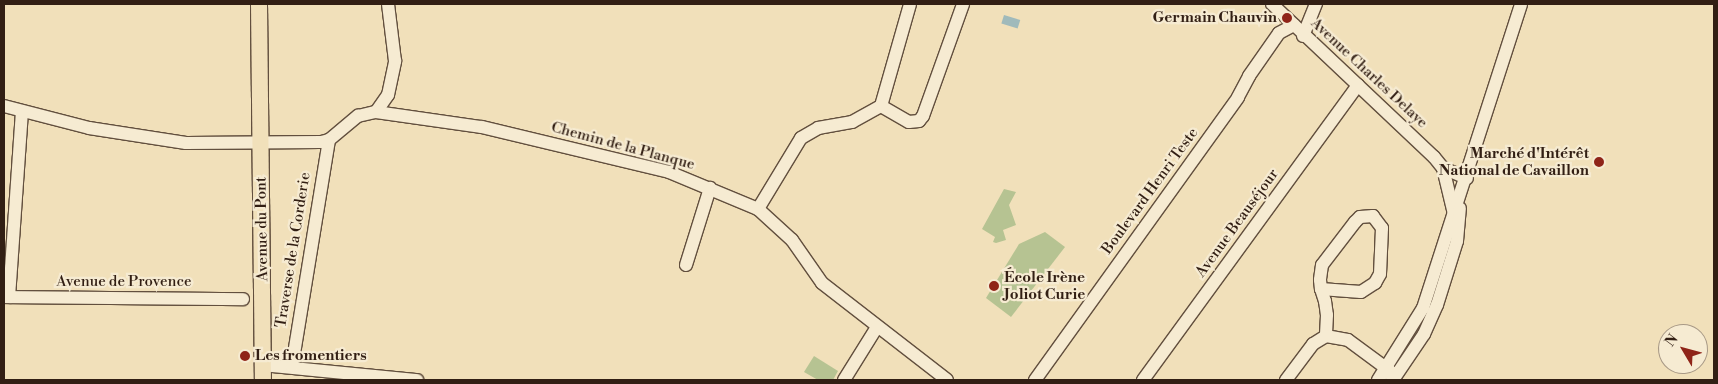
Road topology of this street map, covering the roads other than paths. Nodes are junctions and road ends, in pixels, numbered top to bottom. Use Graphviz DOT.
graph roads {
  1 [pos="259,4"];
  2 [pos="388,4"];
  3 [pos="910,4"];
  4 [pos="962,4"];
  5 [pos="1272,4"];
  6 [pos="1316,4"];
  7 [pos="1522,4"];
  8 [pos="1294,25"];
  9 [pos="1303,36"];
  10 [pos="1358,86"];
  11 [pos="4,106"];
  12 [pos="880,106"];
  13 [pos="22,111"];
  14 [pos="376,112"];
  15 [pos="329,140"];
  16 [pos="261,144"];
  17 [pos="1442,168"];
  18 [pos="1467,178"];
  19 [pos="710,188"];
  20 [pos="1460,199"];
  21 [pos="758,209"];
  22 [pos="1454,214"];
  23 [pos="686,265"];
  24 [pos="1321,289"];
  25 [pos="6,297"];
  26 [pos="244,298"];
  27 [pos="877,327"];
  28 [pos="1326,336"];
  29 [pos="292,366"];
  30 [pos="267,373"];
  31 [pos="1386,374"];
  32 [pos="417,380"];
  33 [pos="844,380"];
  34 [pos="947,380"];
  35 [pos="1034,380"];
  36 [pos="1143,380"];
  37 [pos="1286,380"];
  38 [pos="1378,380"];
  39 [pos="1393,380"];
  1 -- 16 [label="main road, Avenue du Pont"];
  2 -- 14 [label="street"];
  3 -- 12 [label="street"];
  4 -- 12 [label="street"];
  5 -- 8 [label="street, Avenue Charles Delaye"];
  6 -- 9 [label="street"];
  7 -- 18 [label="street"];
  8 -- 9 [label="street, Avenue Charles Delaye"];
  8 -- 35 [label="street, Boulevard Henri Teste"];
  9 -- 10 [label="street, Avenue Charles Delaye"];
  10 -- 17 [label="street, Avenue Charles Delaye"];
  10 -- 36 [label="street, Avenue Beauséjour"];
  11 -- 13 [label="street"];
  12 -- 21 [label="street"];
  13 -- 16 [label="street"];
  13 -- 25 [label="street"];
  14 -- 15 [label="street"];
  14 -- 19 [label="street, Chemin de la Planque"];
  15 -- 16 [label="street"];
  15 -- 29 [label="street, Traverse de la Corderie"];
  16 -- 30 [label="main road, Avenue du Pont"];
  17 -- 18 [label="street, Avenue Charles Delaye"];
  17 -- 22 [label="street"];
  18 -- 20 [label="street"];
  19 -- 21 [label="street, Chemin de la Planque"];
  19 -- 23 [label="street"];
  20 -- 22 [label="street"];
  20 -- 39 [label="street"];
  21 -- 27 [label="street, Chemin de la Planque"];
  22 -- 31 [label="street"];
  24 -- 24 [label="street"];
  24 -- 28 [label="street"];
  25 -- 26 [label="street, Avenue de Provence"];
  27 -- 33 [label="street"];
  27 -- 34 [label="street, Chemin de la Planque"];
  28 -- 31 [label="street"];
  28 -- 37 [label="street"];
  29 -- 30 [label="street"];
  29 -- 32 [label="street"];
  31 -- 38 [label="street"];
}
